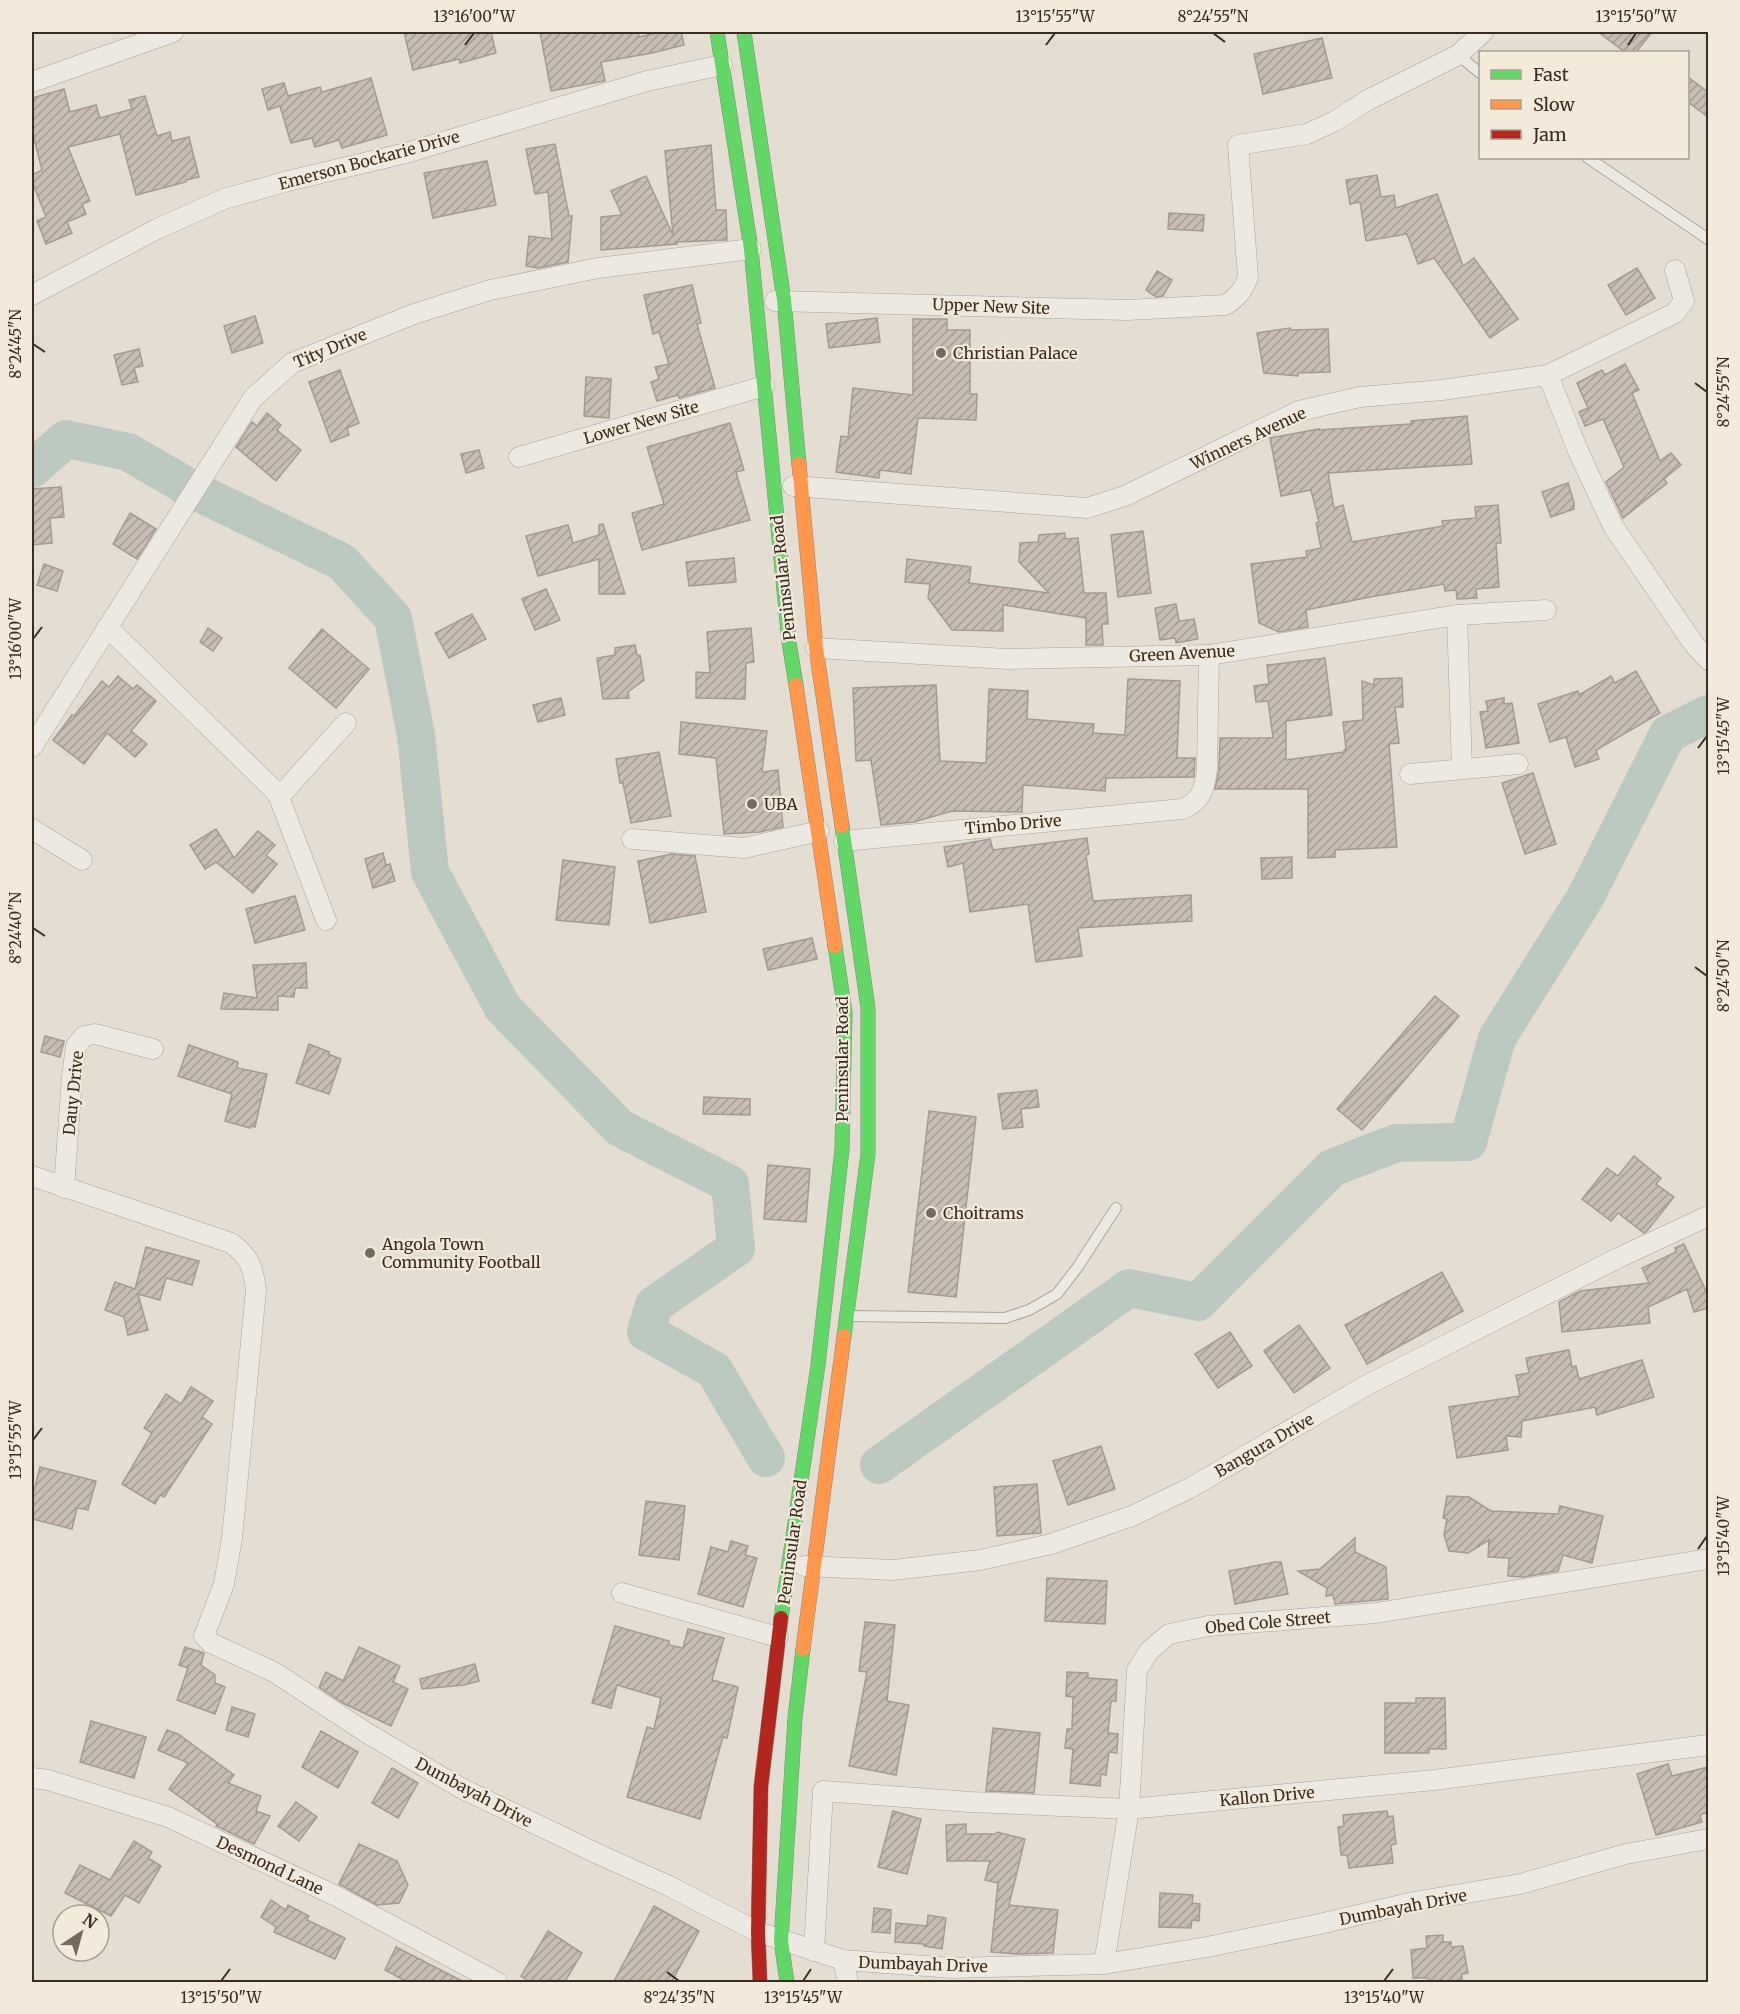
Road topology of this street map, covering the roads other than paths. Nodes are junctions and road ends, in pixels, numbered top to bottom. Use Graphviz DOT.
graph roads {
  1 [pos="173,32"];
  2 [pos="717,32"];
  3 [pos="744,32"];
  4 [pos="1483,32"];
  5 [pos="1458,55"];
  6 [pos="722,64"];
  7 [pos="1479,72"];
  8 [pos="32,82"];
  9 [pos="1589,159"];
  10 [pos="1708,239"];
  11 [pos="751,249"];
  12 [pos="1675,270"];
  13 [pos="32,295"];
  14 [pos="784,300"];
  15 [pos="757,303"];
  16 [pos="1548,375"];
  17 [pos="764,386"];
  18 [pos="519,457"];
  19 [pos="802,486"];
  20 [pos="774,487"];
  21 [pos="1546,610"];
  22 [pos="1457,615"];
  23 [pos="107,627"];
  24 [pos="816,648"];
  25 [pos="1209,655"];
  26 [pos="1708,660"];
  27 [pos="346,723"];
  28 [pos="32,747"];
  29 [pos="1518,764"];
  30 [pos="1462,769"];
  31 [pos="1410,774"];
  32 [pos="279,797"];
  33 [pos="32,829"];
  34 [pos="819,831"];
  35 [pos="632,839"];
  36 [pos="844,841"];
  37 [pos="82,860"];
  38 [pos="326,920"];
  39 [pos="153,1049"];
  40 [pos="32,1176"];
  41 [pos="64,1188"];
  42 [pos="1116,1208"];
  43 [pos="1708,1216"];
  44 [pos="847,1316"];
  45 [pos="1708,1559"];
  46 [pos="789,1565"];
  47 [pos="813,1567"];
  48 [pos="622,1593"];
  49 [pos="778,1637"];
  50 [pos="1708,1745"];
  51 [pos="32,1778"];
  52 [pos="1129,1809"];
  53 [pos="1708,1839"];
  54 [pos="758,1932"];
  55 [pos="781,1941"];
  56 [pos="814,1951"];
  57 [pos="843,1960"];
  58 [pos="1104,1964"];
  59 [pos="497,1983"];
  60 [pos="760,1983"];
  61 [pos="787,1983"];
  62 [pos="848,1983"];
  1 -- 8 [label="street"];
  2 -- 6 [label="main road, Peninsular Road"];
  3 -- 14 [label="main road, Peninsular Road"];
  4 -- 5 [label="street"];
  5 -- 7 [label="lane"];
  5 -- 14 [label="street, Upper New Site"];
  6 -- 11 [label="main road, Peninsular Road"];
  6 -- 13 [label="street, Emerson Bockarie Drive"];
  9 -- 10 [label="lane"];
  11 -- 15 [label="main road, Peninsular Road"];
  11 -- 23 [label="street, Tity Drive"];
  12 -- 16 [label="street, Winners Avenue"];
  14 -- 15 [label="street, Upper New Site"];
  14 -- 19 [label="main road, Peninsular Road"];
  15 -- 17 [label="main road, Peninsular Road"];
  16 -- 19 [label="street, Winners Avenue"];
  16 -- 26 [label="street"];
  17 -- 18 [label="street, Lower New Site"];
  17 -- 20 [label="main road, Peninsular Road"];
  19 -- 20 [label="street, Winners Avenue"];
  19 -- 24 [label="main road, Peninsular Road"];
  20 -- 34 [label="main road, Peninsular Road"];
  21 -- 22 [label="street, Green Avenue"];
  22 -- 25 [label="street, Green Avenue"];
  22 -- 30 [label="street"];
  23 -- 28 [label="street, Tity Drive"];
  23 -- 32 [label="street"];
  24 -- 25 [label="street, Green Avenue"];
  24 -- 36 [label="main road, Peninsular Road"];
  25 -- 36 [label="street, Timbo Drive"];
  27 -- 32 [label="street"];
  29 -- 30 [label="street"];
  30 -- 31 [label="street"];
  32 -- 38 [label="street"];
  33 -- 37 [label="street"];
  34 -- 35 [label="street"];
  34 -- 46 [label="main road, Peninsular Road"];
  36 -- 44 [label="main road, Peninsular Road"];
  39 -- 41 [label="street, Dauy Drive"];
  40 -- 41 [label="street"];
  41 -- 54 [label="street, Dumbayah Drive"];
  42 -- 44 [label="lane"];
  43 -- 47 [label="street, Bangura Drive"];
  44 -- 47 [label="main road, Peninsular Road"];
  45 -- 52 [label="street, Obed Cole Street"];
  46 -- 47 [label="street, Bangura Drive"];
  46 -- 49 [label="main road, Peninsular Road"];
  47 -- 55 [label="main road, Peninsular Road"];
  48 -- 49 [label="street"];
  49 -- 54 [label="main road, Peninsular Road"];
  50 -- 52 [label="street, Kallon Drive"];
  51 -- 59 [label="street, Desmond Lane"];
  52 -- 56 [label="street, Kallon Drive"];
  52 -- 58 [label="street, Obed Cole Street"];
  53 -- 58 [label="street, Dumbayah Drive"];
  54 -- 55 [label="street, Dumbayah Drive"];
  54 -- 60 [label="main road, Peninsular Road"];
  55 -- 56 [label="street, Dumbayah Drive"];
  55 -- 61 [label="main road, Peninsular Road"];
  56 -- 57 [label="street, Dumbayah Drive"];
  57 -- 58 [label="street, Dumbayah Drive"];
  57 -- 62 [label="street"];
}
